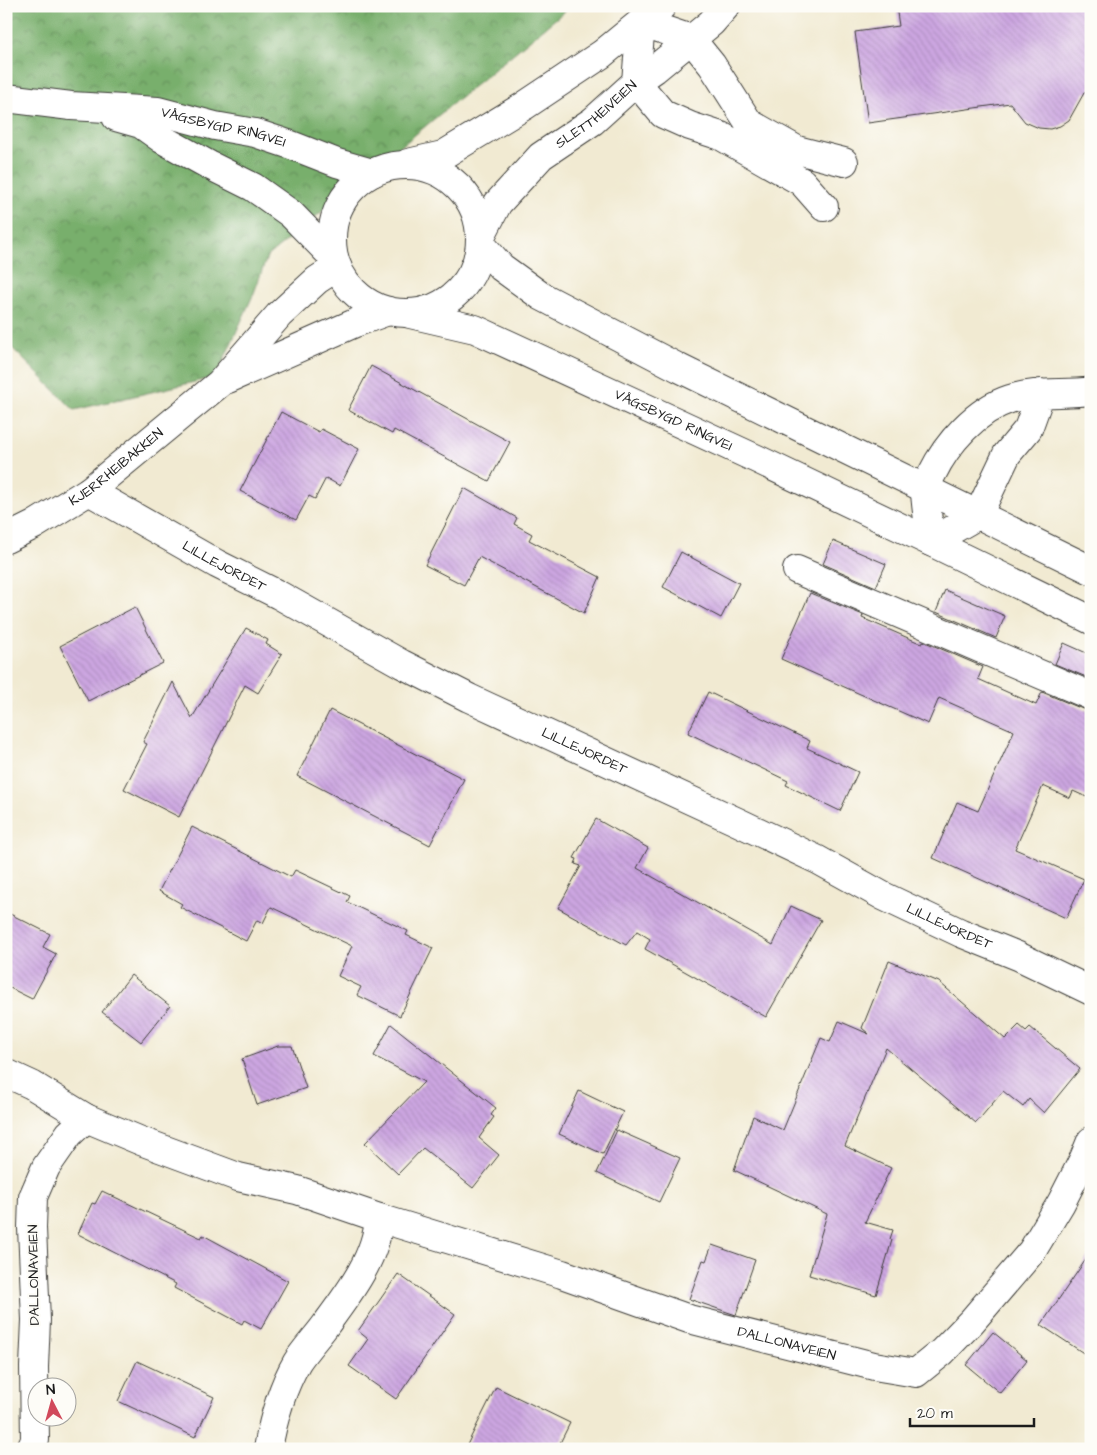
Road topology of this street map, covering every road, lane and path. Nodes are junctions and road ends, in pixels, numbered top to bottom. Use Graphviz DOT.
graph roads {
  1 [pos="726,6"];
  2 [pos="651,14"];
  3 [pos="691,39"];
  4 [pos="636,82"];
  5 [pos="6,98"];
  6 [pos="71,106"];
  7 [pos="844,162"];
  8 [pos="384,169"];
  9 [pos="824,207"];
  10 [pos="481,240"];
  11 [pos="335,263"];
  12 [pos="399,312"];
  13 [pos="220,383"];
  14 [pos="1041,392"];
  15 [pos="1086,398"];
  16 [pos="925,488"];
  17 [pos="89,491"];
  18 [pos="978,516"];
  19 [pos="6,539"];
  20 [pos="931,542"];
  21 [pos="797,570"];
  22 [pos="1091,570"];
  23 [pos="1091,620"];
  24 [pos="1091,696"];
  25 [pos="1091,991"];
  26 [pos="6,1073"];
  27 [pos="86,1118"];
  28 [pos="1091,1140"];
  29 [pos="379,1218"];
  30 [pos="31,1449"];
  31 [pos="268,1449"];
  1 -- 3 [label="street, SLETTHEIVEIEN"];
  2 -- 3 [label="street"];
  2 -- 4 [label="street"];
  2 -- 8 [label="street"];
  3 -- 4 [label="street, SLETTHEIVEIEN"];
  3 -- 7 [label="street"];
  4 -- 9 [label="street"];
  4 -- 10 [label="street, SLETTHEIVEIEN"];
  5 -- 6 [label="street, VÅGSBYGD RINGVEI"];
  6 -- 8 [label="street, VÅGSBYGD RINGVEI"];
  6 -- 11 [label="street, VÅGSBYGD RINGVEI"];
  8 -- 10 [label="street"];
  8 -- 11 [label="street"];
  10 -- 12 [label="street"];
  10 -- 16 [label="street"];
  11 -- 12 [label="street"];
  11 -- 13 [label="street, KJERRHEIBAKKEN"];
  12 -- 13 [label="street, KJERRHEIBAKKEN"];
  12 -- 20 [label="street, VÅGSBYGD RINGVEI"];
  13 -- 17 [label="street, KJERRHEIBAKKEN"];
  14 -- 15 [label="street"];
  14 -- 16 [label="street"];
  14 -- 18 [label="street"];
  16 -- 18 [label="street"];
  16 -- 20 [label="street"];
  17 -- 19 [label="street, KJERRHEIBAKKEN"];
  17 -- 25 [label="street, LILLEJORDET"];
  18 -- 20 [label="street"];
  18 -- 22 [label="street"];
  20 -- 23 [label="street, VÅGSBYGD RINGVEI"];
  21 -- 24 [label="street"];
  26 -- 27 [label="street, DALLONAVEIEN"];
  27 -- 29 [label="street, DALLONAVEIEN"];
  27 -- 30 [label="street, DALLONAVEIEN"];
  28 -- 29 [label="street, DALLONAVEIEN"];
  29 -- 31 [label="street"];
}
